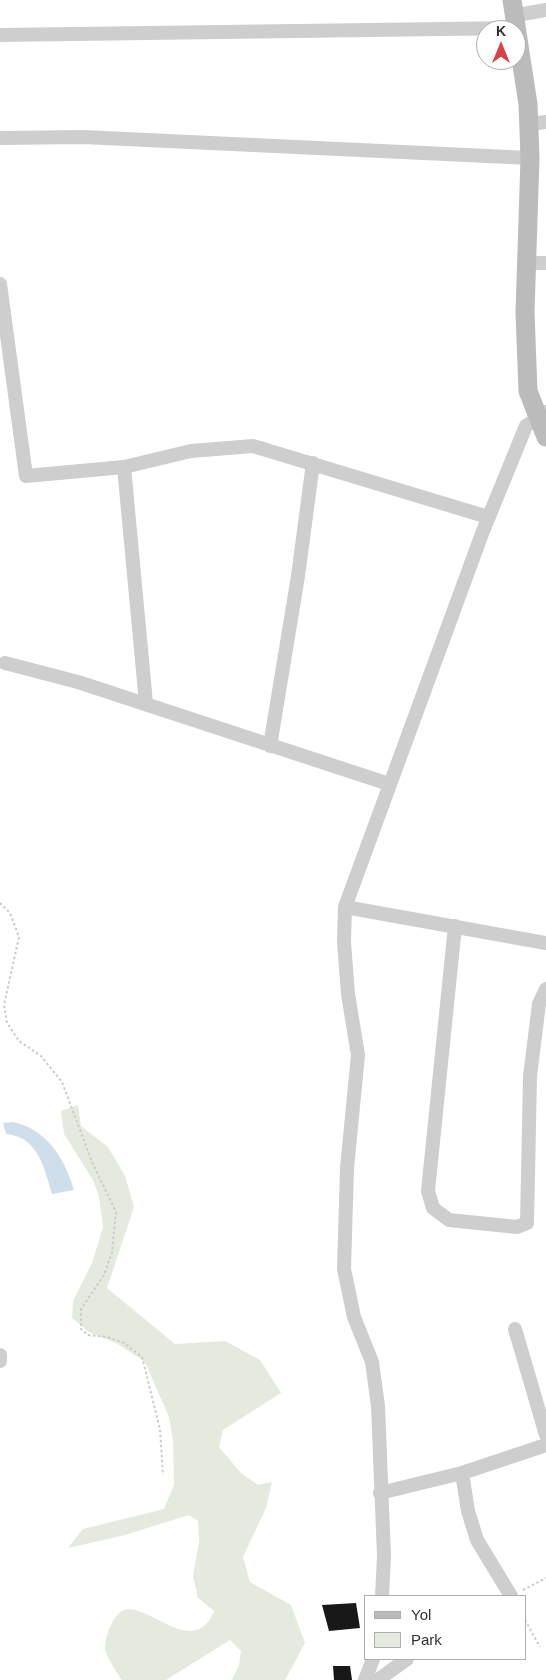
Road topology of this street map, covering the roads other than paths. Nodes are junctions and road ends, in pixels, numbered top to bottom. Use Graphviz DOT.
graph roads {
  1 [pos="546,10"];
  2 [pos="518,11"];
  3 [pos="0,35"];
  4 [pos="542,123"];
  5 [pos="0,138"];
  6 [pos="530,158"];
  7 [pos="541,263"];
  8 [pos="0,284"];
  9 [pos="543,413"];
  10 [pos="546,438"];
  11 [pos="313,463"];
  12 [pos="124,467"];
  13 [pos="488,517"];
  14 [pos="6,663"];
  15 [pos="146,703"];
  16 [pos="270,746"];
  17 [pos="389,784"];
  18 [pos="345,907"];
  19 [pos="455,926"];
  20 [pos="546,944"];
  21 [pos="546,989"];
  22 [pos="515,1329"];
  23 [pos="0,1356"];
  24 [pos="0,1361"];
  25 [pos="546,1436"];
  26 [pos="546,1445"];
  27 [pos="462,1473"];
  28 [pos="380,1493"];
  29 [pos="515,1594"];
  30 [pos="382,1595"];
  31 [pos="373,1660"];
  32 [pos="407,1660"];
  33 [pos="366,1680"];
  34 [pos="378,1680"];
  1 -- 2 [label="street"];
  2 -- 3 [label="street"];
  2 -- 4 [label="main road"];
  2 -- 6 [label="main road"];
  4 -- 7 [label="main road"];
  5 -- 6 [label="street"];
  6 -- 9 [label="main road"];
  7 -- 9 [label="main road"];
  8 -- 12 [label="street"];
  9 -- 10 [label="main road"];
  9 -- 13 [label="street"];
  11 -- 12 [label="street"];
  11 -- 13 [label="street"];
  11 -- 16 [label="street"];
  12 -- 15 [label="street"];
  13 -- 17 [label="street"];
  14 -- 15 [label="street"];
  15 -- 16 [label="street"];
  16 -- 17 [label="street"];
  17 -- 18 [label="street"];
  18 -- 19 [label="street"];
  18 -- 28 [label="street"];
  19 -- 20 [label="street"];
  19 -- 21 [label="street"];
  22 -- 25 [label="street"];
  23 -- 24 [label="street"];
  26 -- 27 [label="street"];
  27 -- 28 [label="street"];
  27 -- 29 [label="street"];
  28 -- 30 [label="street"];
  31 -- 33 [label="street"];
  32 -- 34 [label="street"];
}
